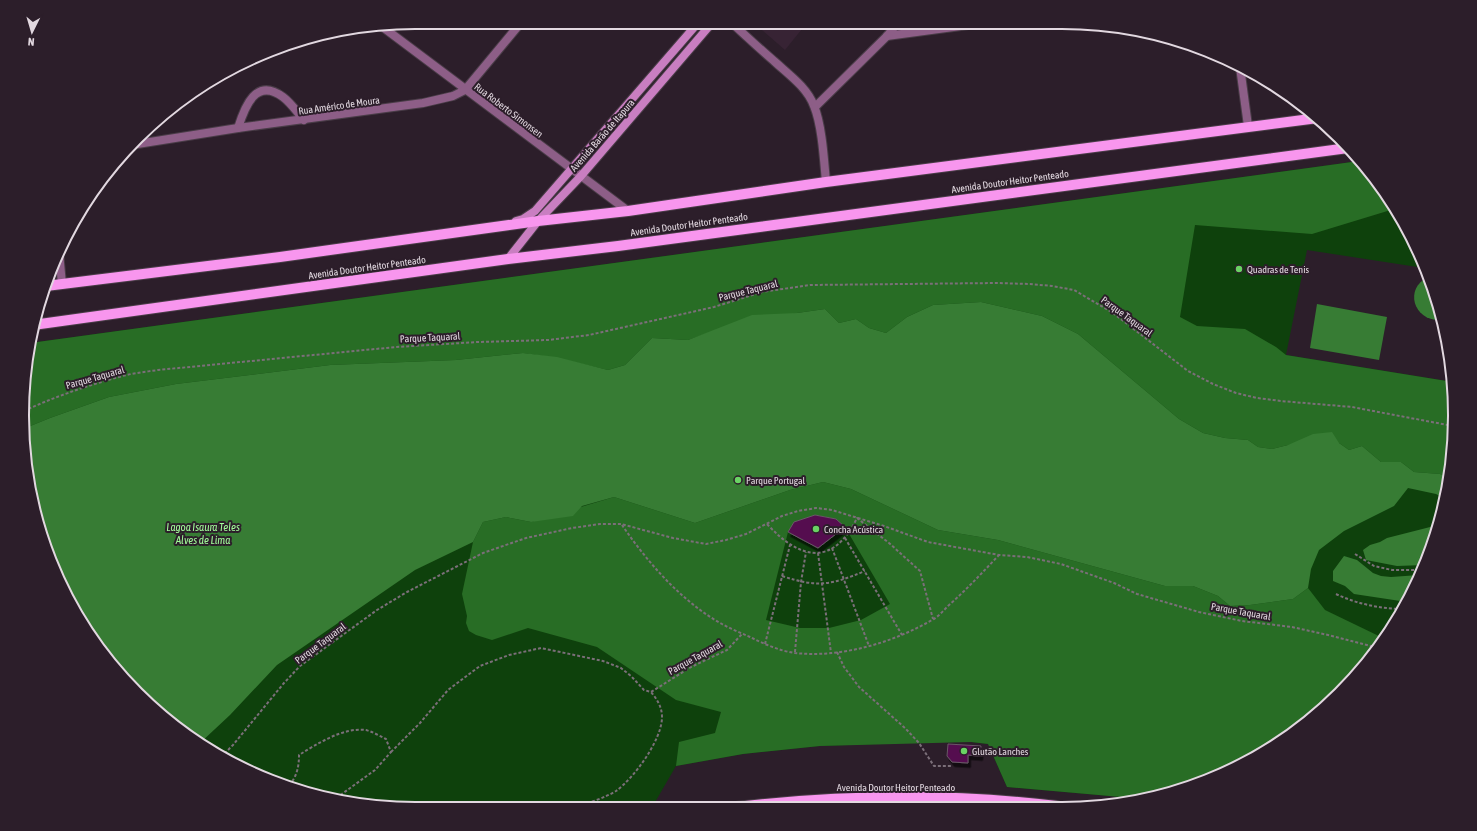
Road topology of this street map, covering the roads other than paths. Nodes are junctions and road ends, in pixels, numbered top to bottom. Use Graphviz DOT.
graph roads {
  1 [pos="516,29"];
  2 [pos="693,29"];
  3 [pos="707,29"];
  4 [pos="738,29"];
  5 [pos="893,29"];
  6 [pos="936,29"];
  7 [pos="387,30"];
  8 [pos="887,36"];
  9 [pos="1241,74"];
  10 [pos="465,90"];
  11 [pos="815,106"];
  12 [pos="1307,117"];
  13 [pos="1309,119"];
  14 [pos="304,120"];
  15 [pos="1288,122"];
  16 [pos="1248,126"];
  17 [pos="238,128"];
  18 [pos="141,143"];
  19 [pos="1341,149"];
  20 [pos="572,169"];
  21 [pos="581,176"];
  22 [pos="826,182"];
  23 [pos="628,210"];
  24 [pos="538,221"];
  25 [pos="496,227"];
  26 [pos="508,259"];
  27 [pos="60,265"];
  28 [pos="62,284"];
  29 [pos="52,285"];
  30 [pos="40,324"];
  31 [pos="781,802"];
  32 [pos="1006,802"];
  1 -- 10 [label="street, Rua Américo de Moura"];
  2 -- 20 [label="main road, Avenida Barão de Itapura"];
  3 -- 21 [label="main road, Avenida Barão de Itapura"];
  4 -- 11 [label="street"];
  5 -- 8 [label="street"];
  6 -- 8 [label="street"];
  7 -- 10 [label="street, Rua Roberto Simonsen"];
  8 -- 11 [label="street"];
  9 -- 16 [label="street"];
  10 -- 14 [label="street, Rua Américo de Moura"];
  10 -- 20 [label="street, Rua Roberto Simonsen"];
  11 -- 22 [label="street"];
  12 -- 15 [label="main road"];
  13 -- 15 [label="main road"];
  14 -- 17 [label="street, Rua Américo de Moura"];
  14 -- 17 [label="street"];
  15 -- 16 [label="main road"];
  16 -- 22 [label="main road"];
  17 -- 18 [label="street, Rua Américo de Moura"];
  19 -- 26 [label="main road, Avenida Doutor Heitor Penteado"];
  20 -- 21 [label="street, Rua Roberto Simonsen"];
  20 -- 25 [label="main road, Avenida Barão de Itapura"];
  21 -- 23 [label="street, Rua Roberto Simonsen"];
  21 -- 24 [label="main road, Avenida Barão de Itapura"];
  22 -- 23 [label="main road"];
  23 -- 24 [label="main road"];
  24 -- 25 [label="main road"];
  24 -- 26 [label="main road, Avenida Barão de Itapura"];
  25 -- 28 [label="main road"];
  26 -- 30 [label="main road, Avenida Doutor Heitor Penteado"];
  27 -- 28 [label="street"];
  28 -- 29 [label="main road"];
  31 -- 32 [label="main road, Avenida Doutor Heitor Penteado"];
}
